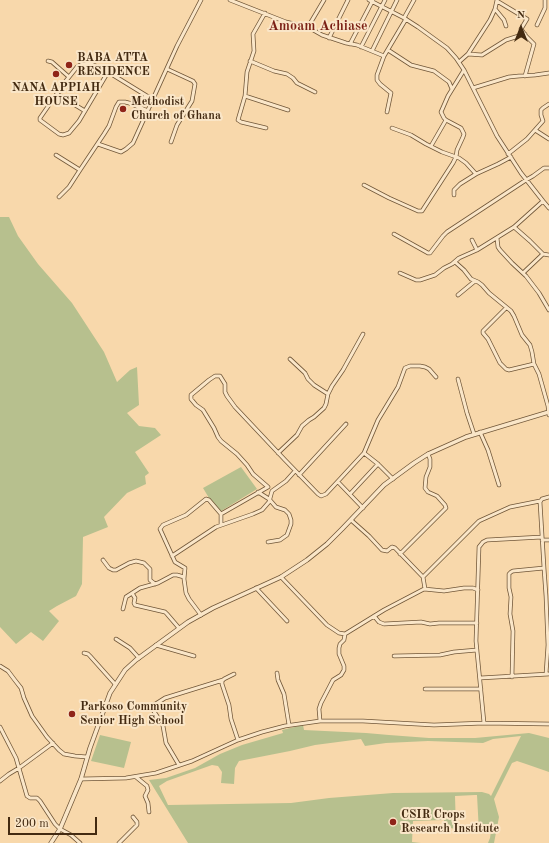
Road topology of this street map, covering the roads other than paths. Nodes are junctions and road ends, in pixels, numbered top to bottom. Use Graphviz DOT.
graph roads {
  1 [pos="201,0"];
  2 [pos="230,0"];
  3 [pos="324,0"];
  4 [pos="348,0"];
  5 [pos="371,0"];
  6 [pos="385,0"];
  7 [pos="397,0"];
  8 [pos="408,0"];
  9 [pos="497,0"];
  10 [pos="547,0"];
  11 [pos="413,1"];
  12 [pos="382,6"];
  13 [pos="495,9"];
  14 [pos="391,12"];
  15 [pos="265,14"];
  16 [pos="405,19"];
  17 [pos="537,25"];
  18 [pos="506,26"];
  19 [pos="308,28"];
  20 [pos="525,34"];
  21 [pos="329,38"];
  22 [pos="350,44"];
  23 [pos="361,47"];
  24 [pos="388,50"];
  25 [pos="372,51"];
  26 [pos="468,54"];
  27 [pos="384,56"];
  28 [pos="48,61"];
  29 [pos="250,61"];
  30 [pos="459,62"];
  31 [pos="167,69"];
  32 [pos="464,70"];
  33 [pos="108,72"];
  34 [pos="549,73"];
  35 [pos="525,76"];
  36 [pos="69,77"];
  37 [pos="473,88"];
  38 [pos="452,89"];
  39 [pos="315,92"];
  40 [pos="57,94"];
  41 [pos="147,96"];
  42 [pos="245,96"];
  43 [pos="154,99"];
  44 [pos="132,104"];
  45 [pos="549,104"];
  46 [pos="288,110"];
  47 [pos="148,111"];
  48 [pos="85,112"];
  49 [pos="387,112"];
  50 [pos="446,120"];
  51 [pos="266,128"];
  52 [pos="392,128"];
  53 [pos="535,130"];
  54 [pos="549,139"];
  55 [pos="171,142"];
  56 [pos="98,144"];
  57 [pos="431,146"];
  58 [pos="508,154"];
  59 [pos="56,155"];
  60 [pos="456,157"];
  61 [pos="510,157"];
  62 [pos="549,168"];
  63 [pos="80,170"];
  64 [pos="476,174"];
  65 [pos="526,180"];
  66 [pos="364,185"];
  67 [pos="454,195"];
  68 [pos="59,197"];
  69 [pos="543,201"];
  70 [pos="549,208"];
  71 [pos="514,227"];
  72 [pos="394,234"];
  73 [pos="497,238"];
  74 [pos="472,240"];
  75 [pos="477,250"];
  76 [pos="543,254"];
  77 [pos="549,255"];
  78 [pos="455,262"];
  79 [pos="400,273"];
  80 [pos="523,273"];
  81 [pos="475,281"];
  82 [pos="458,295"];
  83 [pos="506,308"];
  84 [pos="549,310"];
  85 [pos="363,334"];
  86 [pos="290,359"];
  87 [pos="534,364"];
  88 [pos="436,377"];
  89 [pos="458,379"];
  90 [pos="328,394"];
  91 [pos="549,412"];
  92 [pos="549,415"];
  93 [pos="346,424"];
  94 [pos="480,432"];
  95 [pos="474,434"];
  96 [pos="278,453"];
  97 [pos="364,453"];
  98 [pos="428,454"];
  99 [pos="378,464"];
  100 [pos="296,471"];
  101 [pos="299,475"];
  102 [pos="392,479"];
  103 [pos="338,482"];
  104 [pos="499,485"];
  105 [pos="268,487"];
  106 [pos="272,491"];
  107 [pos="258,492"];
  108 [pos="350,494"];
  109 [pos="549,497"];
  110 [pos="270,500"];
  111 [pos="540,501"];
  112 [pos="363,508"];
  113 [pos="220,514"];
  114 [pos="351,520"];
  115 [pos="221,525"];
  116 [pos="542,539"];
  117 [pos="549,540"];
  118 [pos="268,542"];
  119 [pos="400,554"];
  120 [pos="172,556"];
  121 [pos="103,560"];
  122 [pos="544,568"];
  123 [pos="184,577"];
  124 [pos="281,577"];
  125 [pos="423,577"];
  126 [pos="155,584"];
  127 [pos="256,588"];
  128 [pos="425,589"];
  129 [pos="478,590"];
  130 [pos="132,593"];
  131 [pos="123,609"];
  132 [pos="201,615"];
  133 [pos="374,616"];
  134 [pos="287,621"];
  135 [pos="477,623"];
  136 [pos="179,628"];
  137 [pos="345,634"];
  138 [pos="116,639"];
  139 [pos="156,645"];
  140 [pos="548,645"];
  141 [pos="477,650"];
  142 [pos="84,653"];
  143 [pos="194,656"];
  144 [pos="394,656"];
  145 [pos="139,658"];
  146 [pos="0,666"];
  147 [pos="277,673"];
  148 [pos="234,674"];
  149 [pos="548,674"];
  150 [pos="512,677"];
  151 [pos="480,678"];
  152 [pos="223,680"];
  153 [pos="115,684"];
  154 [pos="426,689"];
  155 [pos="481,689"];
  156 [pos="320,721"];
  157 [pos="484,723"];
  158 [pos="549,724"];
  159 [pos="289,725"];
  160 [pos="0,727"];
  161 [pos="238,740"];
  162 [pos="53,743"];
  163 [pos="88,757"];
  164 [pos="179,765"];
  165 [pos="19,768"];
  166 [pos="136,777"];
  167 [pos="81,779"];
  168 [pos="0,781"];
  169 [pos="149,812"];
  170 [pos="133,817"];
  171 [pos="60,829"];
  172 [pos="51,843"];
  173 [pos="80,843"];
  174 [pos="119,843"];
  1 -- 31 [label="street"];
  2 -- 15 [label="street"];
  3 -- 19 [label="street"];
  4 -- 21 [label="street"];
  5 -- 12 [label="street"];
  5 -- 22 [label="street"];
  6 -- 12 [label="street"];
  7 -- 14 [label="street"];
  8 -- 11 [label="street"];
  9 -- 13 [label="street"];
  9 -- 20 [label="street"];
  10 -- 17 [label="street"];
  11 -- 16 [label="street"];
  12 -- 14 [label="street"];
  12 -- 23 [label="street"];
  13 -- 18 [label="street"];
  13 -- 26 [label="street"];
  14 -- 16 [label="street"];
  14 -- 25 [label="street"];
  15 -- 19 [label="street"];
  15 -- 29 [label="street"];
  16 -- 24 [label="street"];
  16 -- 30 [label="street"];
  19 -- 21 [label="street"];
  20 -- 26 [label="street"];
  20 -- 35 [label="street"];
  21 -- 22 [label="street"];
  22 -- 23 [label="street"];
  23 -- 25 [label="street"];
  24 -- 27 [label="street"];
  24 -- 38 [label="street"];
  25 -- 27 [label="street"];
  26 -- 30 [label="street"];
  27 -- 49 [label="street"];
  28 -- 36 [label="street"];
  29 -- 39 [label="street"];
  29 -- 42 [label="street"];
  30 -- 32 [label="street"];
  31 -- 43 [label="street"];
  31 -- 55 [label="street"];
  32 -- 37 [label="street"];
  32 -- 38 [label="street"];
  33 -- 36 [label="street"];
  33 -- 41 [label="street"];
  33 -- 48 [label="street"];
  34 -- 35 [label="street"];
  35 -- 37 [label="street"];
  36 -- 40 [label="street"];
  37 -- 58 [label="street"];
  38 -- 50 [label="street"];
  40 -- 48 [label="street"];
  40 -- 48 [label="street"];
  41 -- 43 [label="street"];
  41 -- 44 [label="street"];
  42 -- 46 [label="street"];
  42 -- 51 [label="street"];
  43 -- 47 [label="street"];
  44 -- 47 [label="street"];
  44 -- 56 [label="street"];
  45 -- 53 [label="street"];
  47 -- 56 [label="street"];
  50 -- 57 [label="street"];
  50 -- 60 [label="street"];
  52 -- 57 [label="street"];
  53 -- 54 [label="street"];
  53 -- 58 [label="street"];
  56 -- 63 [label="street"];
  57 -- 60 [label="street"];
  58 -- 61 [label="street"];
  59 -- 63 [label="street"];
  60 -- 64 [label="street"];
  60 -- 66 [label="street"];
  61 -- 64 [label="street"];
  61 -- 65 [label="street"];
  62 -- 65 [label="street"];
  63 -- 68 [label="street"];
  64 -- 67 [label="street"];
  65 -- 69 [label="street"];
  65 -- 72 [label="street"];
  69 -- 70 [label="street"];
  69 -- 71 [label="street"];
  71 -- 73 [label="street"];
  71 -- 76 [label="street"];
  73 -- 75 [label="street"];
  73 -- 80 [label="street"];
  74 -- 75 [label="street"];
  75 -- 78 [label="street"];
  76 -- 77 [label="street"];
  76 -- 80 [label="street"];
  78 -- 79 [label="street"];
  78 -- 81 [label="street"];
  80 -- 84 [label="street"];
  81 -- 82 [label="street"];
  81 -- 83 [label="street"];
  83 -- 87 [label="street"];
  83 -- 87 [label="street"];
  85 -- 90 [label="street"];
  86 -- 90 [label="street"];
  87 -- 91 [label="street"];
  88 -- 97 [label="street"];
  89 -- 95 [label="street"];
  90 -- 96 [label="street"];
  91 -- 92 [label="street"];
  91 -- 94 [label="street"];
  93 -- 101 [label="street"];
  94 -- 95 [label="street"];
  94 -- 104 [label="street"];
  95 -- 98 [label="street"];
  96 -- 100 [label="street"];
  96 -- 105 [label="street"];
  97 -- 99 [label="street"];
  97 -- 103 [label="street"];
  98 -- 102 [label="street"];
  98 -- 119 [label="street"];
  99 -- 102 [label="street"];
  99 -- 108 [label="street"];
  100 -- 101 [label="street"];
  100 -- 106 [label="street"];
  101 -- 103 [label="street"];
  102 -- 112 [label="street"];
  103 -- 108 [label="street"];
  105 -- 106 [label="street"];
  105 -- 107 [label="street"];
  106 -- 110 [label="street"];
  107 -- 110 [label="street"];
  107 -- 113 [label="street"];
  108 -- 112 [label="street"];
  109 -- 111 [label="street"];
  110 -- 115 [label="street"];
  110 -- 118 [label="street"];
  111 -- 116 [label="street"];
  111 -- 125 [label="street"];
  112 -- 114 [label="street"];
  113 -- 115 [label="street"];
  113 -- 120 [label="street"];
  114 -- 119 [label="street"];
  114 -- 124 [label="street"];
  115 -- 120 [label="street"];
  116 -- 117 [label="street"];
  116 -- 122 [label="street"];
  116 -- 129 [label="street"];
  119 -- 125 [label="street"];
  120 -- 123 [label="street"];
  121 -- 126 [label="street"];
  122 -- 140 [label="street"];
  122 -- 150 [label="street"];
  123 -- 126 [label="street"];
  123 -- 132 [label="street"];
  124 -- 127 [label="street"];
  124 -- 137 [label="street"];
  125 -- 128 [label="street"];
  126 -- 130 [label="street"];
  127 -- 132 [label="street"];
  127 -- 134 [label="street"];
  128 -- 129 [label="street"];
  128 -- 133 [label="street"];
  129 -- 135 [label="street"];
  130 -- 131 [label="street"];
  130 -- 136 [label="street"];
  132 -- 136 [label="street"];
  133 -- 135 [label="street"];
  133 -- 137 [label="street"];
  135 -- 141 [label="street"];
  136 -- 139 [label="street"];
  137 -- 156 [label="street"];
  138 -- 145 [label="street"];
  139 -- 143 [label="street"];
  139 -- 145 [label="street"];
  140 -- 149 [label="street"];
  141 -- 144 [label="street"];
  141 -- 151 [label="street"];
  142 -- 153 [label="street"];
  145 -- 153 [label="street"];
  146 -- 162 [label="street"];
  147 -- 159 [label="street"];
  148 -- 152 [label="street"];
  149 -- 150 [label="street"];
  150 -- 151 [label="street"];
  151 -- 155 [label="street"];
  152 -- 161 [label="street"];
  152 -- 164 [label="street"];
  153 -- 163 [label="street"];
  154 -- 155 [label="street"];
  155 -- 157 [label="street"];
  156 -- 157 [label="street"];
  156 -- 159 [label="street"];
  157 -- 158 [label="street"];
  159 -- 161 [label="street"];
  160 -- 165 [label="street"];
  161 -- 164 [label="street"];
  162 -- 163 [label="street"];
  162 -- 165 [label="street"];
  163 -- 167 [label="street"];
  164 -- 166 [label="street"];
  165 -- 168 [label="street"];
  165 -- 171 [label="street"];
  166 -- 167 [label="street"];
  166 -- 169 [label="street"];
  167 -- 171 [label="street"];
  170 -- 174 [label="street"];
  171 -- 172 [label="street"];
  171 -- 173 [label="street"];
}
